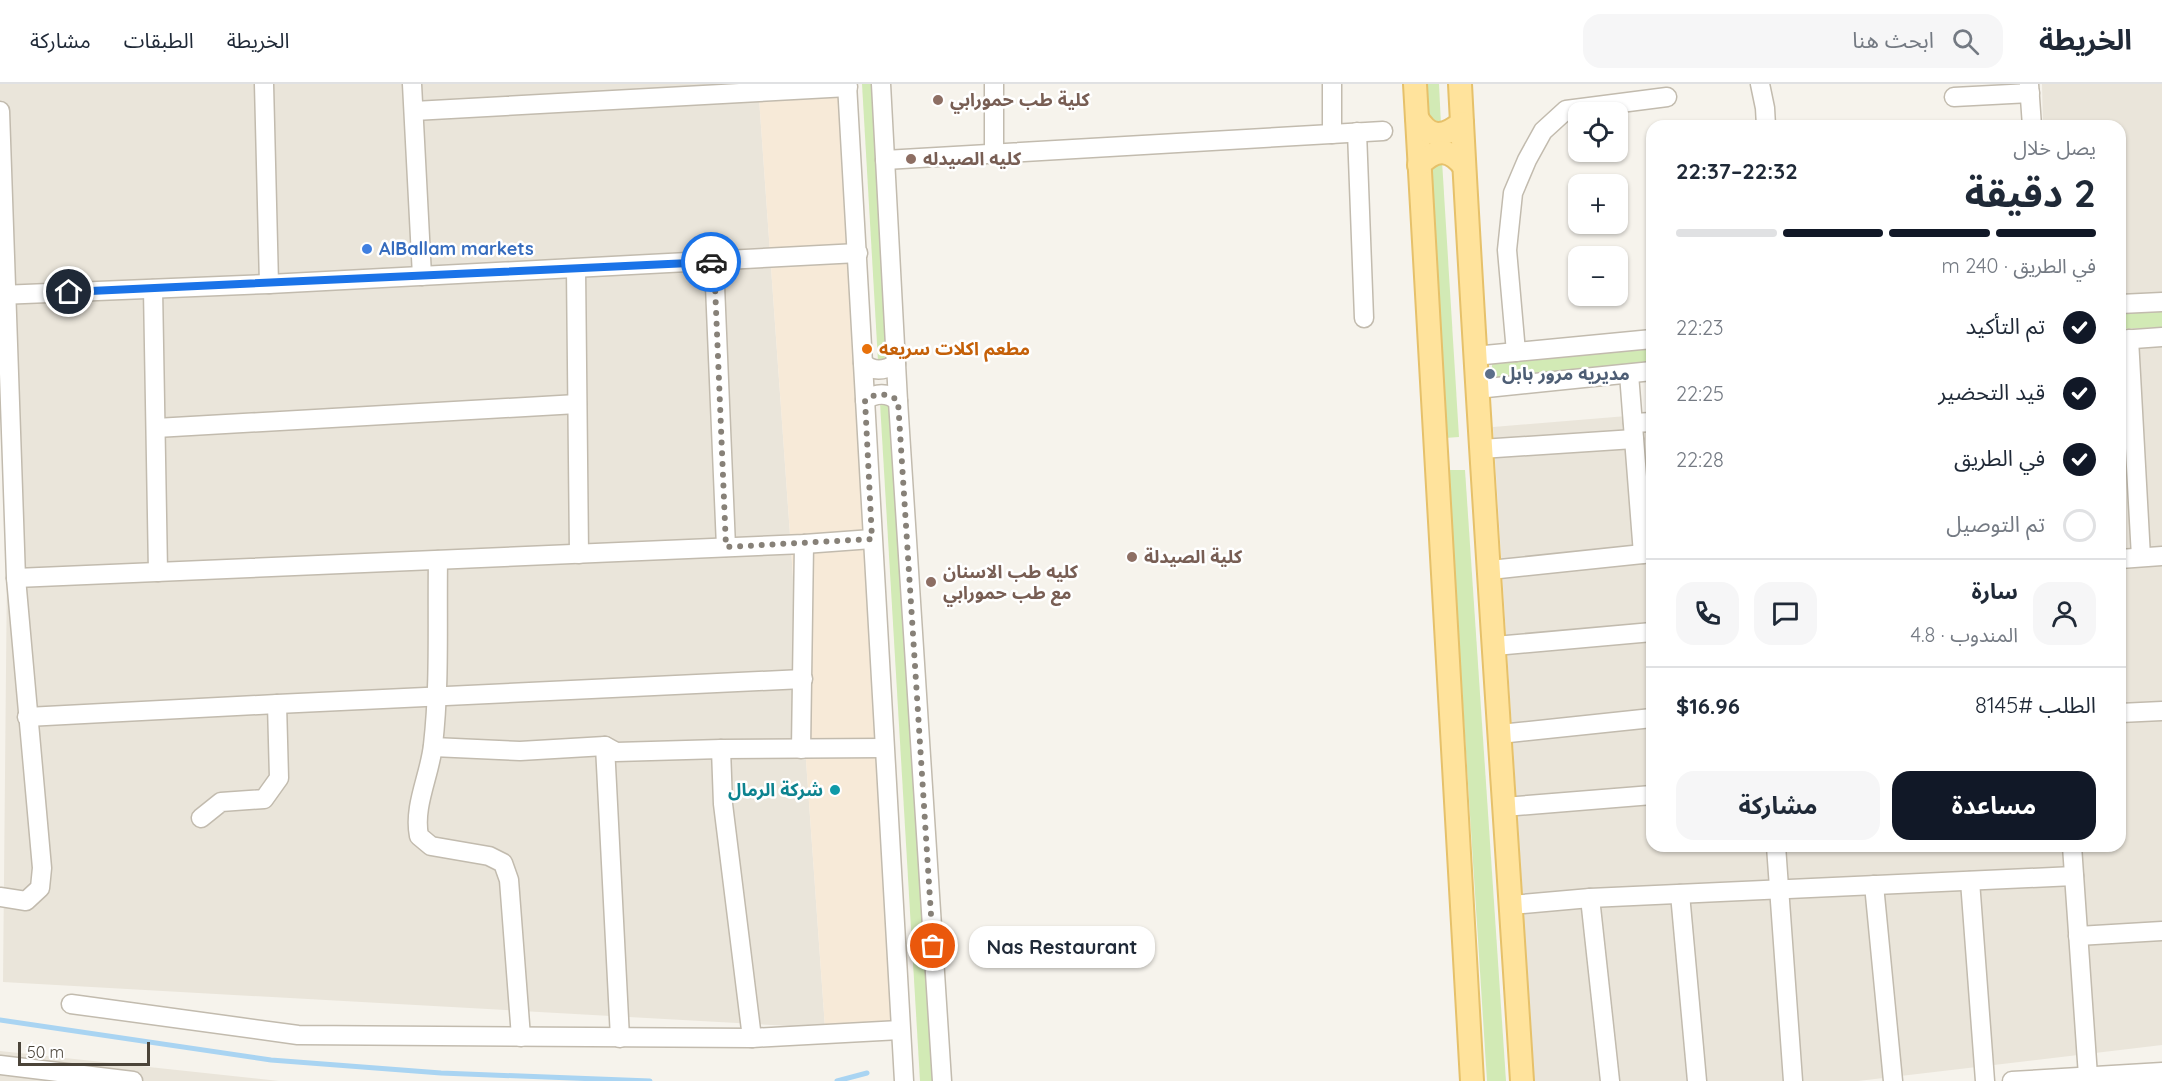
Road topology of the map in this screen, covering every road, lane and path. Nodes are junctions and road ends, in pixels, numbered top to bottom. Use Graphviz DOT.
graph roads {
  1 [pos="264,84"];
  2 [pos="412,84"];
  3 [pos="881,84"];
  4 [pos="994,84"];
  5 [pos="1332,84"];
  6 [pos="1415,84"];
  7 [pos="1460,84"];
  8 [pos="1760,84"];
  9 [pos="847,86"];
  10 [pos="2029,88"];
  11 [pos="695,90"];
  12 [pos="1667,97"];
  13 [pos="1954,97"];
  14 [pos="0,111"];
  15 [pos="414,111"];
  16 [pos="1417,118"];
  17 [pos="1766,120"];
  18 [pos="2032,120"];
  19 [pos="1462,123"];
  20 [pos="1383,131"];
  21 [pos="1357,132"];
  22 [pos="1332,134"];
  23 [pos="994,154"];
  24 [pos="885,160"];
  25 [pos="1419,165"];
  26 [pos="1464,166"];
  27 [pos="858,253"];
  28 [pos="714,262"];
  29 [pos="576,269"];
  30 [pos="422,276"];
  31 [pos="269,284"];
  32 [pos="153,289"];
  33 [pos="3,295"];
  34 [pos="2162,302"];
  35 [pos="2126,304"];
  36 [pos="1364,318"];
  37 [pos="2162,337"];
  38 [pos="2126,339"];
  39 [pos="1646,340"];
  40 [pos="1516,352"];
  41 [pos="1474,356"];
  42 [pos="863,363"];
  43 [pos="896,364"];
  44 [pos="1646,372"];
  45 [pos="1629,374"];
  46 [pos="1477,388"];
  47 [pos="865,400"];
  48 [pos="898,401"];
  49 [pos="577,405"];
  50 [pos="2126,411"];
  51 [pos="1646,425"];
  52 [pos="156,428"];
  53 [pos="1633,431"];
  54 [pos="6,438"];
  55 [pos="2127,447"];
  56 [pos="1481,449"];
  57 [pos="872,539"];
  58 [pos="804,544"];
  59 [pos="1646,544"];
  60 [pos="726,547"];
  61 [pos="1646,553"];
  62 [pos="579,554"];
  63 [pos="2162,556"];
  64 [pos="2141,557"];
  65 [pos="2126,558"];
  66 [pos="438,560"];
  67 [pos="1490,570"];
  68 [pos="158,572"];
  69 [pos="16,578"];
  70 [pos="1646,633"];
  71 [pos="1495,646"];
  72 [pos="802,680"];
  73 [pos="436,696"];
  74 [pos="277,704"];
  75 [pos="2162,711"];
  76 [pos="2126,713"];
  77 [pos="27,717"];
  78 [pos="1646,719"];
  79 [pos="1500,734"];
  80 [pos="433,747"];
  81 [pos="605,747"];
  82 [pos="884,748"];
  83 [pos="721,749"];
  84 [pos="801,749"];
  85 [pos="1646,795"];
  86 [pos="1504,807"];
  87 [pos="201,818"];
  88 [pos="1776,852"];
  89 [pos="2072,852"];
  90 [pos="2074,876"];
  91 [pos="1970,880"];
  92 [pos="1874,885"];
  93 [pos="1779,889"];
  94 [pos="1680,894"];
  95 [pos="0,897"];
  96 [pos="1590,898"];
  97 [pos="1511,904"];
  98 [pos="2162,931"];
  99 [pos="2078,936"];
  100 [pos="71,1004"];
  101 [pos="900,1030"];
  102 [pos="521,1036"];
  103 [pos="620,1038"];
  104 [pos="752,1038"];
  105 [pos="0,1065"];
  106 [pos="2162,1072"];
  107 [pos="2088,1076"];
  108 [pos="98,1079"];
  109 [pos="133,1081"];
  110 [pos="904,1081"];
  111 [pos="942,1081"];
  112 [pos="1472,1081"];
  113 [pos="1522,1081"];
  114 [pos="1610,1081"];
  115 [pos="1697,1081"];
  116 [pos="1793,1081"];
  117 [pos="1893,1081"];
  118 [pos="1985,1081"];
  119 [pos="2012,1081"];
  1 -- 31 [label="street"];
  2 -- 15 [label="street"];
  3 -- 24 [label="street"];
  4 -- 23 [label="street"];
  5 -- 22 [label="street"];
  6 -- 16 [label="main road"];
  7 -- 19 [label="main road"];
  8 -- 17 [label="street"];
  9 -- 11 [label="street"];
  9 -- 27 [label="street"];
  10 -- 13 [label="street"];
  10 -- 18 [label="street"];
  11 -- 15 [label="street"];
  12 -- 40 [label="street"];
  14 -- 33 [label="street"];
  15 -- 30 [label="street"];
  16 -- 19 [label="main road"];
  16 -- 25 [label="main road"];
  19 -- 26 [label="main road"];
  20 -- 21 [label="street"];
  21 -- 22 [label="street"];
  21 -- 36 [label="street"];
  22 -- 23 [label="street"];
  23 -- 24 [label="street"];
  24 -- 43 [label="street"];
  25 -- 26 [label="main road"];
  25 -- 112 [label="main road"];
  26 -- 41 [label="main road"];
  27 -- 28 [label="street"];
  27 -- 42 [label="street"];
  28 -- 29 [label="street"];
  28 -- 60 [label="street"];
  29 -- 30 [label="street"];
  29 -- 49 [label="street"];
  30 -- 31 [label="street"];
  31 -- 32 [label="street"];
  32 -- 33 [label="street"];
  32 -- 52 [label="street"];
  33 -- 54 [label="street"];
  34 -- 35 [label="street"];
  37 -- 38 [label="street"];
  39 -- 40 [label="street"];
  40 -- 41 [label="street"];
  41 -- 46 [label="main road"];
  42 -- 43 [label="street"];
  42 -- 47 [label="street"];
  43 -- 48 [label="street"];
  44 -- 45 [label="street"];
  45 -- 46 [label="street"];
  45 -- 53 [label="street"];
  46 -- 56 [label="main road"];
  47 -- 48 [label="street"];
  47 -- 57 [label="street"];
  48 -- 111 [label="street"];
  49 -- 52 [label="street"];
  49 -- 62 [label="street"];
  50 -- 55 [label="street"];
  51 -- 53 [label="street"];
  52 -- 68 [label="street"];
  53 -- 56 [label="street"];
  53 -- 59 [label="street"];
  54 -- 69 [label="street"];
  55 -- 64 [label="street"];
  56 -- 67 [label="main road"];
  57 -- 58 [label="street"];
  57 -- 82 [label="street"];
  58 -- 60 [label="street"];
  58 -- 72 [label="street"];
  60 -- 62 [label="street"];
  61 -- 67 [label="street"];
  62 -- 66 [label="street"];
  63 -- 64 [label="street"];
  64 -- 65 [label="street"];
  66 -- 68 [label="street"];
  66 -- 73 [label="street"];
  67 -- 71 [label="main road"];
  68 -- 69 [label="street"];
  69 -- 77 [label="street"];
  70 -- 71 [label="street"];
  71 -- 79 [label="main road"];
  72 -- 73 [label="street"];
  72 -- 84 [label="street"];
  73 -- 74 [label="street"];
  73 -- 80 [label="street"];
  74 -- 77 [label="street"];
  74 -- 87 [label="street"];
  75 -- 76 [label="street"];
  77 -- 95 [label="street"];
  78 -- 79 [label="street"];
  79 -- 86 [label="main road"];
  80 -- 81 [label="street"];
  80 -- 102 [label="street"];
  81 -- 83 [label="street"];
  81 -- 103 [label="street"];
  82 -- 84 [label="street"];
  82 -- 101 [label="street"];
  83 -- 84 [label="street"];
  83 -- 104 [label="street"];
  85 -- 86 [label="street"];
  86 -- 97 [label="main road"];
  88 -- 93 [label="street"];
  89 -- 90 [label="street"];
  90 -- 91 [label="street"];
  90 -- 99 [label="street"];
  91 -- 92 [label="street"];
  91 -- 118 [label="street"];
  92 -- 93 [label="street"];
  92 -- 117 [label="street"];
  93 -- 94 [label="street"];
  93 -- 116 [label="street"];
  94 -- 96 [label="street"];
  94 -- 115 [label="street"];
  96 -- 97 [label="street"];
  96 -- 114 [label="street"];
  97 -- 113 [label="main road"];
  98 -- 99 [label="street"];
  99 -- 107 [label="street"];
  100 -- 102 [label="street"];
  101 -- 104 [label="street"];
  101 -- 110 [label="street"];
  102 -- 103 [label="street"];
  103 -- 104 [label="street"];
  105 -- 108 [label="street"];
  106 -- 107 [label="street"];
  107 -- 119 [label="street"];
  108 -- 109 [label="street"];
}
